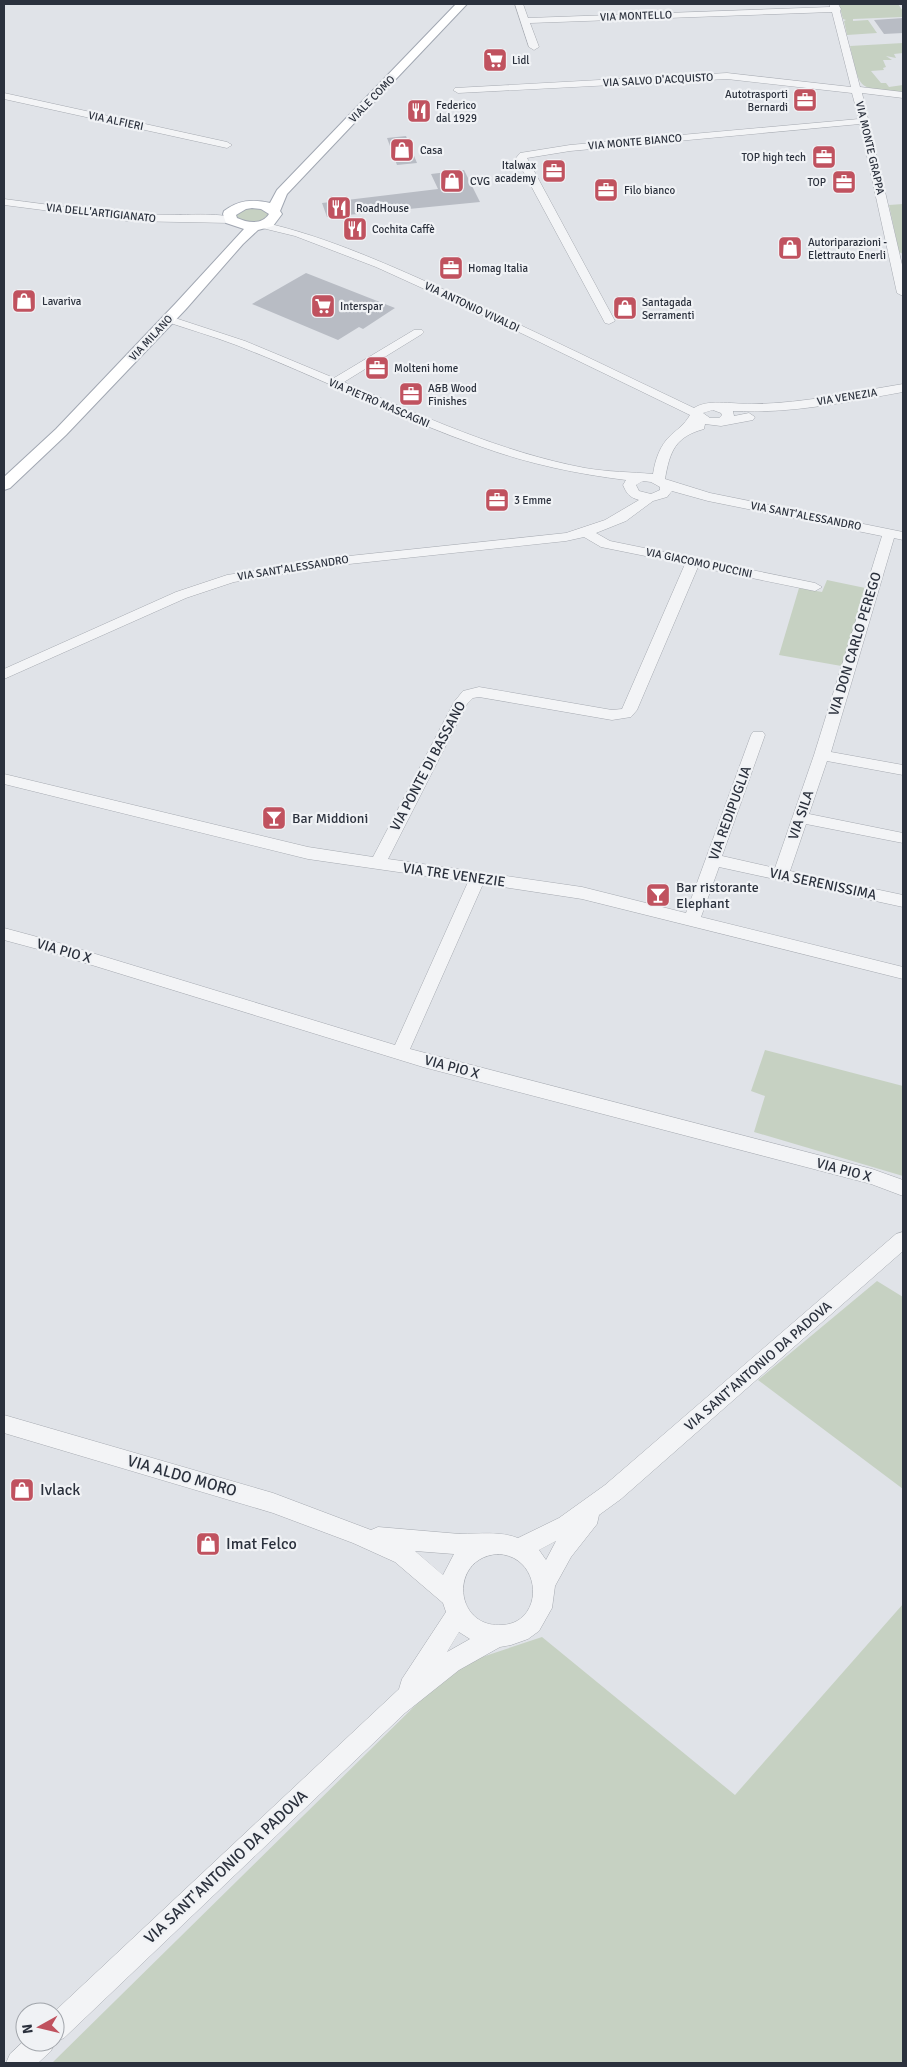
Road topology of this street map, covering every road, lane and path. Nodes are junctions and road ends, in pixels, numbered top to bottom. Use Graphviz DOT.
graph roads {
  1 [pos="462,4"];
  2 [pos="519,4"];
  3 [pos="836,6"];
  4 [pos="525,21"];
  5 [pos="534,47"];
  6 [pos="458,90"];
  7 [pos="857,91"];
  8 [pos="4,96"];
  9 [pos="903,97"];
  10 [pos="864,121"];
  11 [pos="228,145"];
  12 [pos="281,193"];
  13 [pos="4,202"];
  14 [pos="251,204"];
  15 [pos="275,212"];
  16 [pos="231,216"];
  17 [pos="258,225"];
  18 [pos="298,233"];
  19 [pos="238,241"];
  20 [pos="903,293"];
  21 [pos="168,319"];
  22 [pos="609,321"];
  23 [pos="418,332"];
  24 [pos="334,383"];
  25 [pos="903,388"];
  26 [pos="644,389"];
  27 [pos="716,407"];
  28 [pos="790,407"];
  29 [pos="698,414"];
  30 [pos="720,421"];
  31 [pos="689,428"];
  32 [pos="61,432"];
  33 [pos="4,484"];
  34 [pos="648,487"];
  35 [pos="4,494"];
  36 [pos="592,529"];
  37 [pos="889,533"];
  38 [pos="903,536"];
  39 [pos="693,562"];
  40 [pos="815,587"];
  41 [pos="4,674"];
  42 [pos="758,735"];
  43 [pos="822,755"];
  44 [pos="903,770"];
  45 [pos="4,779"];
  46 [pos="800,818"];
  47 [pos="903,838"];
  48 [pos="713,860"];
  49 [pos="377,864"];
  50 [pos="780,875"];
  51 [pos="478,878"];
  52 [pos="903,901"];
  53 [pos="692,920"];
  54 [pos="4,934"];
  55 [pos="903,972"];
  56 [pos="400,1053"];
  57 [pos="903,1188"];
  58 [pos="903,1240"];
  59 [pos="4,1424"];
  60 [pos="613,1492"];
  61 [pos="359,1535"];
  62 [pos="487,1545"];
  63 [pos="518,1549"];
  64 [pos="545,1583"];
  65 [pos="455,1604"];
  66 [pos="498,1636"];
  67 [pos="397,1706"];
  68 [pos="65,2020"];
  69 [pos="31,2052"];
  70 [pos="19,2063"];
  1 -- 12 [label="main road, VIALE COMO"];
  2 -- 4 [label="street"];
  3 -- 4 [label="street, VIA MONTELLO"];
  3 -- 7 [label="street, VIA MONTE GRAPPA"];
  4 -- 5 [label="street"];
  6 -- 7 [label="street, VIA SALVO D'ACQUISTO"];
  7 -- 9 [label="street, VIA SALVO D'ACQUISTO"];
  7 -- 10 [label="street, VIA MONTE GRAPPA"];
  8 -- 11 [label="street, VIA ALFIERI"];
  10 -- 20 [label="street, VIA MONTE GRAPPA"];
  10 -- 22 [label="street, VIA MONTE BIANCO"];
  12 -- 14 [label="main road"];
  12 -- 15 [label="main road"];
  13 -- 16 [label="street, VIA DELL'ARTIGIANATO"];
  14 -- 15 [label="main road"];
  14 -- 16 [label="main road"];
  15 -- 17 [label="main road, VIA MILANO"];
  15 -- 18 [label="street"];
  16 -- 17 [label="main road"];
  16 -- 19 [label="main road"];
  17 -- 18 [label="street"];
  17 -- 19 [label="main road, VIA MILANO"];
  18 -- 26 [label="street, VIA ANTONIO VIVALDI"];
  19 -- 21 [label="main road, VIA MILANO"];
  21 -- 24 [label="street, VIA PIETRO MASCAGNI"];
  21 -- 32 [label="main road, VIA MILANO"];
  23 -- 24 [label="street"];
  24 -- 34 [label="street, VIA PIETRO MASCAGNI"];
  25 -- 28 [label="street, VIA VENEZIA"];
  26 -- 27 [label="street, VIA VENEZIA"];
  26 -- 29 [label="street"];
  27 -- 28 [label="street, VIA VENEZIA"];
  27 -- 29 [label="street"];
  27 -- 30 [label="street"];
  28 -- 30 [label="street, VIA VENEZIA"];
  29 -- 30 [label="street"];
  29 -- 31 [label="street"];
  30 -- 31 [label="street, VIA VENEZIA"];
  31 -- 34 [label="street"];
  32 -- 33 [label="main road, VIA MILANO"];
  32 -- 35 [label="main road, VIA MILANO"];
  34 -- 36 [label="street, VIA SANT'ALESSANDRO"];
  34 -- 37 [label="street, VIA SANT'ALESSANDRO"];
  36 -- 39 [label="street, VIA GIACOMO PUCCINI"];
  36 -- 41 [label="street, VIA SANT'ALESSANDRO"];
  37 -- 38 [label="street, VIA SANT'ALESSANDRO"];
  37 -- 43 [label="street, VIA DON CARLO PEREGO"];
  39 -- 40 [label="street, VIA GIACOMO PUCCINI"];
  39 -- 49 [label="street, VIA PONTE DI BASSANO"];
  42 -- 48 [label="street, VIA REDIPUGLIA"];
  43 -- 44 [label="street"];
  43 -- 46 [label="street, VIA SILA"];
  45 -- 49 [label="street, VIA TRE VENEZIE"];
  46 -- 47 [label="street"];
  46 -- 50 [label="street, VIA SILA"];
  48 -- 50 [label="street, VIA SERENISSIMA"];
  48 -- 53 [label="street, VIA REDIPUGLIA"];
  49 -- 51 [label="street, VIA TRE VENEZIE"];
  50 -- 52 [label="street, VIA SERENISSIMA"];
  51 -- 53 [label="street, VIA TRE VENEZIE"];
  51 -- 56 [label="street"];
  53 -- 55 [label="street, VIA TRE VENEZIE"];
  54 -- 56 [label="street, VIA PIO X"];
  56 -- 57 [label="street, VIA PIO X"];
  58 -- 60 [label="street, VIA SANT'ANTONIO DA PADOVA"];
  59 -- 61 [label="street, VIA ALDO MORO"];
  60 -- 63 [label="street, VIA SANT'ANTONIO DA PADOVA"];
  60 -- 64 [label="street, VIA SANT'ANTONIO DA PADOVA"];
  61 -- 62 [label="street, VIA ALDO MORO"];
  61 -- 65 [label="street, VIA ALDO MORO"];
  62 -- 63 [label="street"];
  62 -- 65 [label="street"];
  63 -- 64 [label="street"];
  64 -- 66 [label="street"];
  65 -- 66 [label="street"];
  65 -- 67 [label="street, VIA SANT'ANTONIO DA PADOVA"];
  66 -- 67 [label="street, VIA SANT'ANTONIO DA PADOVA"];
  67 -- 68 [label="street, VIA SANT'ANTONIO DA PADOVA"];
  69 -- 70 [label="street"];
}
